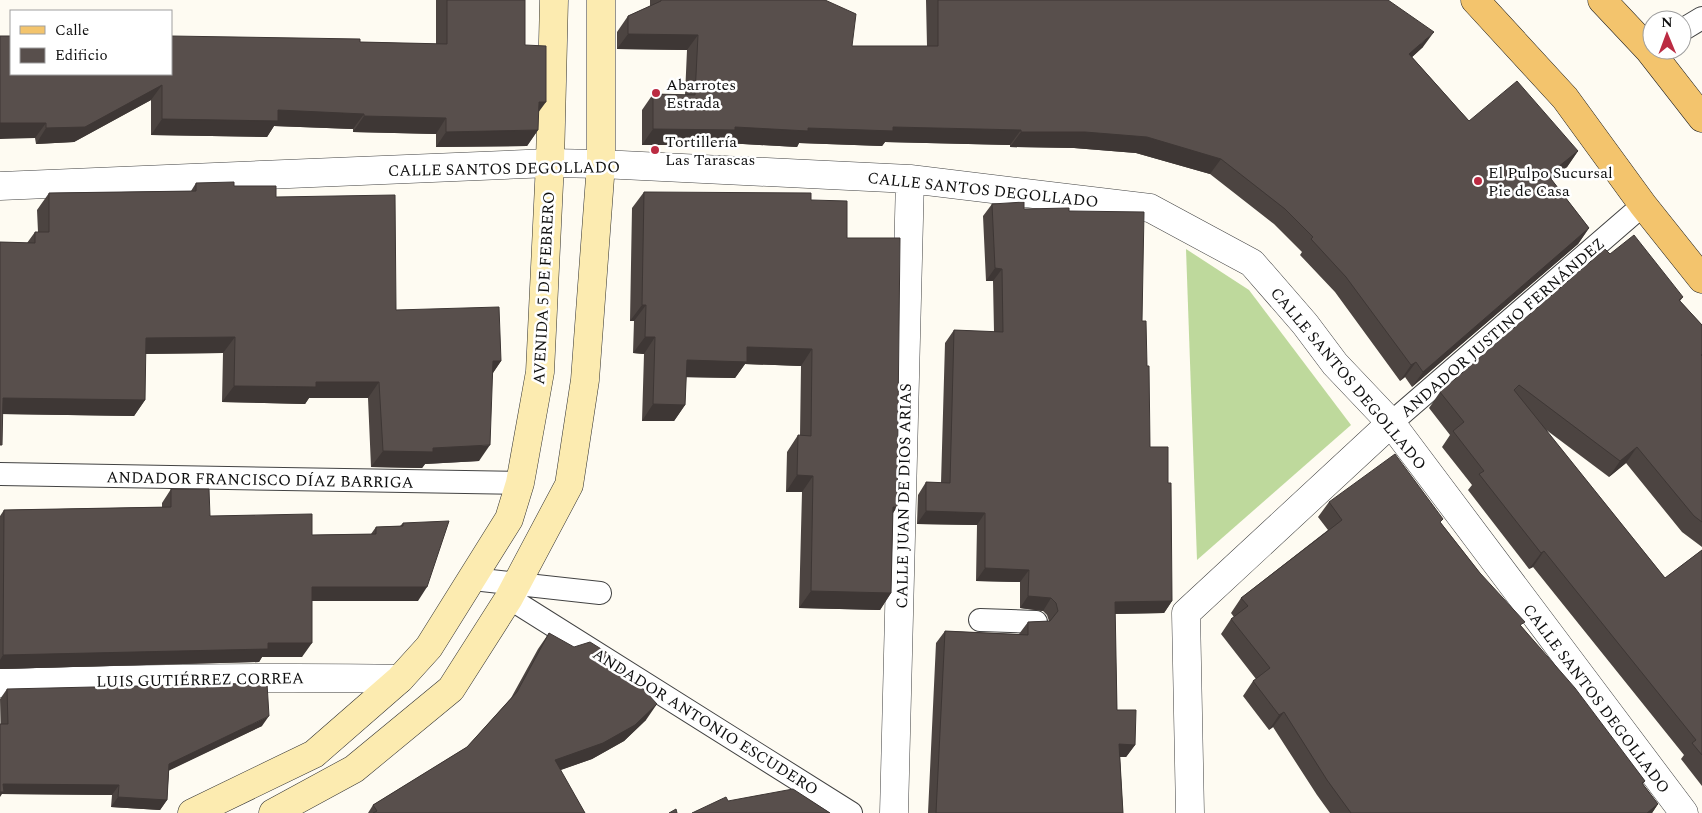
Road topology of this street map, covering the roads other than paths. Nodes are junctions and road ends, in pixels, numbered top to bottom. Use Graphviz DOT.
graph roads {
  1 [pos="554,0"];
  2 [pos="601,0"];
  3 [pos="1475,0"];
  4 [pos="1602,0"];
  5 [pos="1642,41"];
  6 [pos="1658,60"];
  7 [pos="1702,118"];
  8 [pos="550,163"];
  9 [pos="601,164"];
  10 [pos="910,179"];
  11 [pos="0,186"];
  12 [pos="1643,205"];
  13 [pos="1702,279"];
  14 [pos="1390,423"];
  15 [pos="0,474"];
  16 [pos="520,483"];
  17 [pos="473,579"];
  18 [pos="513,591"];
  19 [pos="600,593"];
  20 [pos="980,620"];
  21 [pos="1036,622"];
  22 [pos="400,679"];
  23 [pos="0,683"];
  24 [pos="192,813"];
  25 [pos="273,813"];
  26 [pos="851,813"];
  27 [pos="894,813"];
  28 [pos="1190,813"];
  29 [pos="1684,813"];
  1 -- 8 [label="street, AVENIDA 5 DE FEBRERO"];
  2 -- 9 [label="street"];
  3 -- 12 [label="main road"];
  4 -- 5 [label="main road"];
  6 -- 7 [label="main road"];
  8 -- 9 [label="street, CALLE SANTOS DEGOLLADO"];
  8 -- 11 [label="street, CALLE SANTOS DEGOLLADO"];
  8 -- 16 [label="street, AVENIDA 5 DE FEBRERO"];
  9 -- 10 [label="street, CALLE SANTOS DEGOLLADO"];
  9 -- 18 [label="street"];
  10 -- 14 [label="street, CALLE SANTOS DEGOLLADO"];
  10 -- 27 [label="street, CALLE JUAN DE DIOS ARIAS"];
  12 -- 13 [label="main road"];
  12 -- 14 [label="lane, ANDADOR JUSTINO FERNÁNDEZ"];
  14 -- 28 [label="street, ANDADOR JUSTINO FERNÁNDEZ"];
  14 -- 29 [label="street, CALLE SANTOS DEGOLLADO"];
  15 -- 16 [label="lane, ANDADOR FRANCISCO DÍAZ BARRIGA"];
  16 -- 17 [label="street, AVENIDA 5 DE FEBRERO"];
  17 -- 18 [label="lane"];
  17 -- 22 [label="street, AVENIDA 5 DE FEBRERO"];
  18 -- 19 [label="lane"];
  18 -- 25 [label="street"];
  18 -- 26 [label="lane, ANDADOR ANTONIO ESCUDERO"];
  20 -- 21 [label="lane"];
  22 -- 23 [label="street, LUIS GUTIÉRREZ CORREA"];
  22 -- 24 [label="street, AVENIDA 5 DE FEBRERO"];
}
